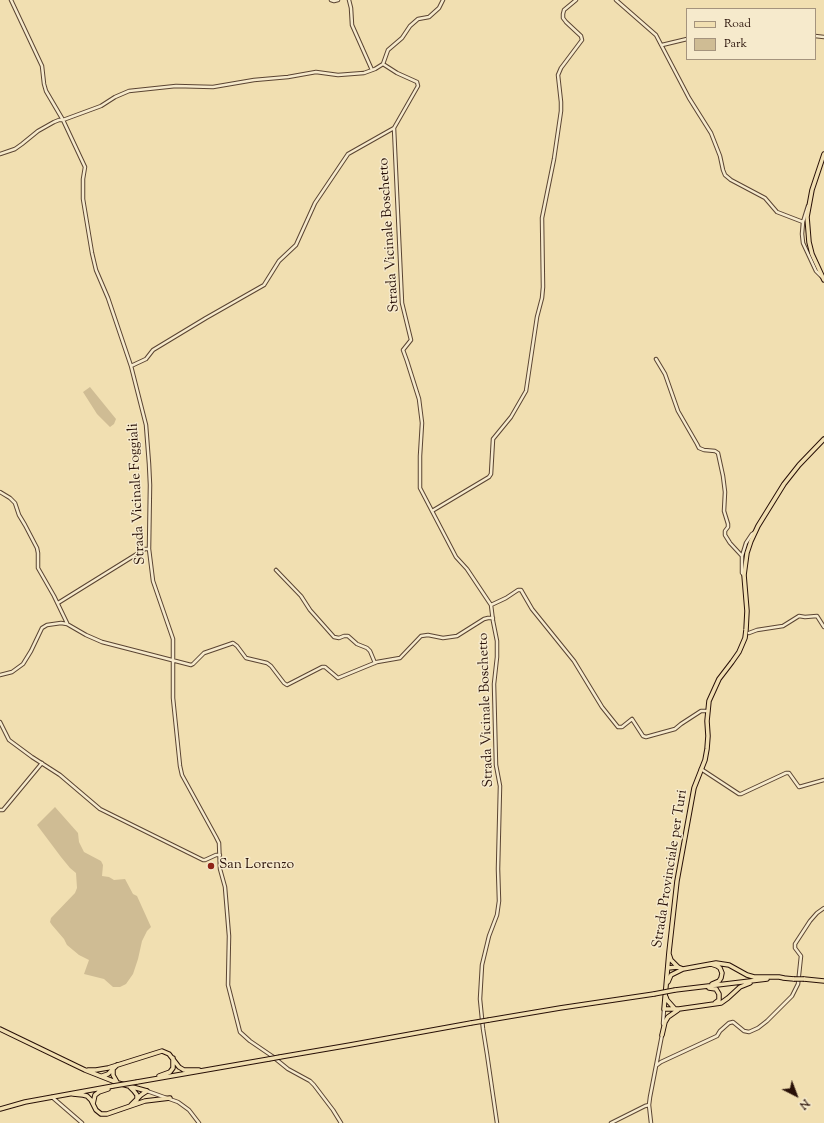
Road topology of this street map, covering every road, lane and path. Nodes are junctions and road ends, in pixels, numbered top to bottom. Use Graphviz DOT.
graph roads {
  1 [pos="10,0"];
  2 [pos="332,0"];
  3 [pos="338,0"];
  4 [pos="348,0"];
  5 [pos="443,0"];
  6 [pos="576,0"];
  7 [pos="616,0"];
  8 [pos="686,39"];
  9 [pos="662,45"];
  10 [pos="383,64"];
  11 [pos="372,70"];
  12 [pos="63,120"];
  13 [pos="394,128"];
  14 [pos="0,154"];
  15 [pos="824,154"];
  16 [pos="809,204"];
  17 [pos="802,222"];
  18 [pos="823,279"];
  19 [pos="656,359"];
  20 [pos="131,366"];
  21 [pos="824,439"];
  22 [pos="0,492"];
  23 [pos="432,511"];
  24 [pos="755,532"];
  25 [pos="149,549"];
  26 [pos="742,556"];
  27 [pos="276,570"];
  28 [pos="744,575"];
  29 [pos="58,603"];
  30 [pos="491,605"];
  31 [pos="493,618"];
  32 [pos="67,623"];
  33 [pos="824,627"];
  34 [pos="749,633"];
  35 [pos="174,661"];
  36 [pos="375,663"];
  37 [pos="0,675"];
  38 [pos="708,711"];
  39 [pos="0,722"];
  40 [pos="42,764"];
  41 [pos="701,769"];
  42 [pos="824,780"];
  43 [pos="0,810"];
  44 [pos="220,855"];
  45 [pos="824,908"];
  46 [pos="669,952"];
  47 [pos="710,964"];
  48 [pos="668,968"];
  49 [pos="679,969"];
  50 [pos="784,978"];
  51 [pos="760,980"];
  52 [pos="824,981"];
  53 [pos="696,988"];
  54 [pos="666,995"];
  55 [pos="712,1004"];
  56 [pos="664,1009"];
  57 [pos="676,1010"];
  58 [pos="0,1029"];
  59 [pos="662,1035"];
  60 [pos="173,1057"];
  61 [pos="270,1058"];
  62 [pos="118,1065"];
  63 [pos="657,1065"];
  64 [pos="108,1068"];
  65 [pos="114,1068"];
  66 [pos="86,1070"];
  67 [pos="202,1071"];
  68 [pos="102,1076"];
  69 [pos="150,1080"];
  70 [pos="118,1082"];
  71 [pos="129,1086"];
  72 [pos="113,1087"];
  73 [pos="147,1091"];
  74 [pos="70,1094"];
  75 [pos="52,1097"];
  76 [pos="170,1098"];
  77 [pos="136,1100"];
  78 [pos="145,1101"];
  79 [pos="93,1104"];
  80 [pos="649,1105"];
  81 [pos="130,1106"];
  82 [pos="0,1108"];
  83 [pos="82,1123"];
  84 [pos="199,1123"];
  85 [pos="342,1123"];
  86 [pos="497,1123"];
  87 [pos="611,1123"];
  88 [pos="651,1123"];
  1 -- 12 [label="street, Strada Vicinale Foggiali"];
  2 -- 3 [label="street"];
  4 -- 11 [label="street"];
  5 -- 10 [label="street"];
  6 -- 23 [label="street"];
  7 -- 9 [label="street"];
  8 -- 9 [label="street"];
  9 -- 17 [label="street"];
  10 -- 11 [label="street"];
  10 -- 13 [label="street"];
  11 -- 12 [label="street"];
  12 -- 14 [label="street"];
  12 -- 20 [label="street, Strada Vicinale Foggiali"];
  13 -- 20 [label="street"];
  13 -- 23 [label="street, Strada Vicinale Boschetto"];
  15 -- 16 [label="main road"];
  16 -- 17 [label="street"];
  16 -- 18 [label="main road"];
  17 -- 18 [label="street"];
  19 -- 26 [label="street"];
  20 -- 25 [label="street, Strada Vicinale Foggiali"];
  21 -- 24 [label="main road, Strada Provinciale per Turi"];
  22 -- 29 [label="street"];
  23 -- 30 [label="street, Strada Vicinale Boschetto"];
  24 -- 26 [label="street"];
  24 -- 28 [label="main road, Strada Provinciale per Turi"];
  25 -- 29 [label="street"];
  25 -- 35 [label="street, Strada Vicinale Foggiali"];
  26 -- 28 [label="street"];
  27 -- 36 [label="street"];
  28 -- 38 [label="main road, Strada Provinciale per Turi"];
  29 -- 32 [label="street"];
  30 -- 31 [label="street, Strada Vicinale Boschetto"];
  30 -- 38 [label="street"];
  31 -- 36 [label="street"];
  31 -- 86 [label="street, Strada Vicinale Boschetto"];
  32 -- 35 [label="street"];
  32 -- 37 [label="street"];
  33 -- 34 [label="street"];
  35 -- 36 [label="street"];
  35 -- 44 [label="street, Strada Vicinale Foggiali"];
  38 -- 41 [label="main road, Strada Provinciale per Turi"];
  39 -- 40 [label="street"];
  40 -- 43 [label="street"];
  40 -- 44 [label="street"];
  41 -- 42 [label="street"];
  41 -- 46 [label="main road, Strada Provinciale per Turi"];
  44 -- 61 [label="street, Strada Vicinale Foggiali"];
  45 -- 63 [label="street"];
  46 -- 48 [label="main road, Strada Provinciale per Turi"];
  46 -- 49 [label="main road"];
  47 -- 49 [label="main road"];
  47 -- 50 [label="main road"];
  47 -- 53 [label="main road"];
  48 -- 49 [label="main road"];
  48 -- 54 [label="main road, Strada Provinciale per Turi"];
  49 -- 54 [label="main road"];
  50 -- 51 [label="main road"];
  50 -- 52 [label="main road, bridge"];
  51 -- 53 [label="main road"];
  51 -- 55 [label="main road"];
  53 -- 55 [label="main road"];
  53 -- 61 [label="main road, bridge"];
  54 -- 56 [label="main road, Strada Provinciale per Turi"];
  54 -- 57 [label="main road"];
  55 -- 57 [label="main road"];
  56 -- 57 [label="main road"];
  56 -- 59 [label="street, Strada Provinciale per Turi"];
  57 -- 59 [label="main road"];
  58 -- 66 [label="main road"];
  59 -- 63 [label="street, Strada Provinciale per Turi"];
  60 -- 62 [label="main road"];
  60 -- 67 [label="main road"];
  60 -- 69 [label="main road"];
  61 -- 67 [label="main road"];
  61 -- 85 [label="street, Strada Vicinale Foggiali"];
  62 -- 64 [label="main road"];
  62 -- 65 [label="main road"];
  63 -- 80 [label="street, Strada Provinciale per Turi"];
  64 -- 66 [label="main road"];
  64 -- 68 [label="main road"];
  65 -- 68 [label="main road"];
  65 -- 70 [label="main road"];
  66 -- 68 [label="main road"];
  67 -- 69 [label="main road"];
  68 -- 70 [label="main road"];
  69 -- 72 [label="main road, bridge"];
  70 -- 71 [label="main road"];
  71 -- 73 [label="main road"];
  71 -- 77 [label="main road"];
  72 -- 74 [label="main road"];
  72 -- 79 [label="main road"];
  73 -- 76 [label="street"];
  73 -- 77 [label="main road"];
  73 -- 78 [label="main road"];
  74 -- 75 [label="main road"];
  74 -- 79 [label="main road"];
  75 -- 82 [label="main road"];
  75 -- 83 [label="street"];
  76 -- 78 [label="main road"];
  76 -- 84 [label="street"];
  77 -- 81 [label="main road"];
  78 -- 81 [label="main road"];
  79 -- 81 [label="main road"];
  80 -- 87 [label="street"];
  80 -- 88 [label="street, Strada Provinciale per Turi"];
}
